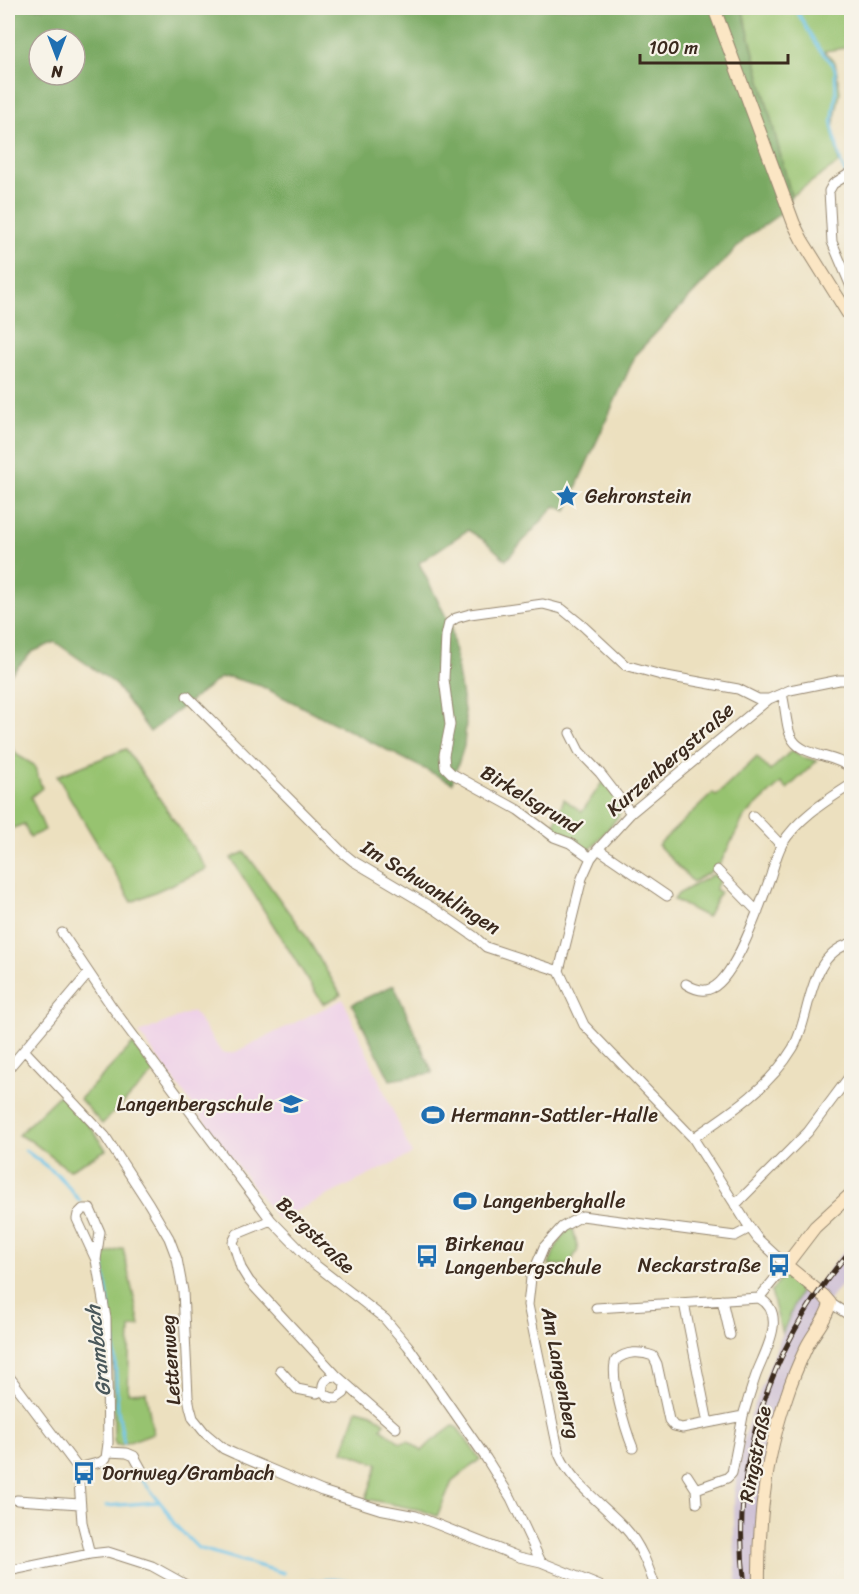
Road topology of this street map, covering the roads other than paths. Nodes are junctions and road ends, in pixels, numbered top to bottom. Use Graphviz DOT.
graph roads {
  1 [pos="714,8"];
  2 [pos="848,174"];
  3 [pos="852,289"];
  4 [pos="852,320"];
  5 [pos="852,680"];
  6 [pos="782,694"];
  7 [pos="187,696"];
  8 [pos="769,699"];
  9 [pos="570,733"];
  10 [pos="852,769"];
  11 [pos="852,784"];
  12 [pos="631,813"];
  13 [pos="753,816"];
  14 [pos="781,845"];
  15 [pos="598,849"];
  16 [pos="591,858"];
  17 [pos="717,870"];
  18 [pos="667,897"];
  19 [pos="758,912"];
  20 [pos="62,933"];
  21 [pos="852,943"];
  22 [pos="559,971"];
  23 [pos="88,974"];
  24 [pos="686,984"];
  25 [pos="24,1050"];
  26 [pos="8,1069"];
  27 [pos="852,1073"];
  28 [pos="693,1138"];
  29 [pos="852,1194"];
  30 [pos="735,1205"];
  31 [pos="270,1220"];
  32 [pos="750,1228"];
  33 [pos="96,1260"];
  34 [pos="786,1265"];
  35 [pos="759,1298"];
  36 [pos="722,1300"];
  37 [pos="684,1303"];
  38 [pos="830,1303"];
  39 [pos="596,1308"];
  40 [pos="852,1317"];
  41 [pos="730,1335"];
  42 [pos="280,1370"];
  43 [pos="8,1375"];
  44 [pos="338,1376"];
  45 [pos="345,1384"];
  46 [pos="323,1390"];
  47 [pos="743,1416"];
  48 [pos="708,1423"];
  49 [pos="396,1428"];
  50 [pos="633,1448"];
  51 [pos="108,1452"];
  52 [pos="78,1468"];
  53 [pos="144,1474"];
  54 [pos="687,1475"];
  55 [pos="696,1489"];
  56 [pos="16,1500"];
  57 [pos="697,1503"];
  58 [pos="80,1504"];
  59 [pos="90,1554"];
  60 [pos="541,1562"];
  61 [pos="8,1571"];
  62 [pos="188,1587"];
  63 [pos="600,1587"];
  64 [pos="655,1587"];
  65 [pos="759,1587"];
  1 -- 4 [label="main road"];
  2 -- 3 [label="street"];
  5 -- 6 [label="street, Kurzenbergstraße"];
  6 -- 8 [label="street, Kurzenbergstraße"];
  6 -- 10 [label="street"];
  7 -- 22 [label="street, Im Schwanklingen"];
  8 -- 12 [label="street, Kurzenbergstraße"];
  8 -- 16 [label="street, Birkelsgrund"];
  9 -- 12 [label="street"];
  11 -- 14 [label="street"];
  12 -- 15 [label="street, Kurzenbergstraße"];
  13 -- 14 [label="street"];
  14 -- 19 [label="street"];
  15 -- 16 [label="street, Kurzenbergstraße"];
  15 -- 18 [label="street"];
  16 -- 22 [label="street, Kurzenbergstraße"];
  17 -- 19 [label="street"];
  19 -- 24 [label="street"];
  20 -- 23 [label="street, Bergstraße"];
  21 -- 28 [label="street"];
  22 -- 28 [label="street"];
  23 -- 25 [label="street"];
  23 -- 31 [label="street, Bergstraße"];
  25 -- 26 [label="street"];
  25 -- 60 [label="street, Lettenweg"];
  27 -- 30 [label="street"];
  28 -- 30 [label="street"];
  29 -- 34 [label="main road"];
  30 -- 32 [label="street"];
  31 -- 44 [label="street"];
  31 -- 60 [label="street, Bergstraße"];
  32 -- 34 [label="street"];
  32 -- 64 [label="street, Am Langenberg"];
  33 -- 33 [label="street"];
  33 -- 51 [label="street"];
  34 -- 35 [label="street"];
  34 -- 38 [label="main road"];
  35 -- 36 [label="street"];
  35 -- 47 [label="street"];
  36 -- 37 [label="street"];
  36 -- 41 [label="street"];
  37 -- 39 [label="street"];
  37 -- 48 [label="street"];
  38 -- 40 [label="street"];
  38 -- 65 [label="main road, Ringstraße"];
  42 -- 46 [label="street"];
  43 -- 52 [label="street"];
  44 -- 45 [label="street"];
  44 -- 46 [label="street"];
  45 -- 46 [label="street"];
  45 -- 49 [label="street"];
  47 -- 48 [label="street"];
  47 -- 55 [label="street"];
  48 -- 50 [label="street"];
  51 -- 52 [label="street"];
  51 -- 53 [label="street"];
  52 -- 58 [label="street"];
  54 -- 55 [label="street"];
  55 -- 57 [label="street"];
  56 -- 58 [label="street"];
  58 -- 59 [label="street"];
  59 -- 61 [label="street"];
  59 -- 62 [label="street"];
  60 -- 63 [label="street, Lettenweg"];
}
